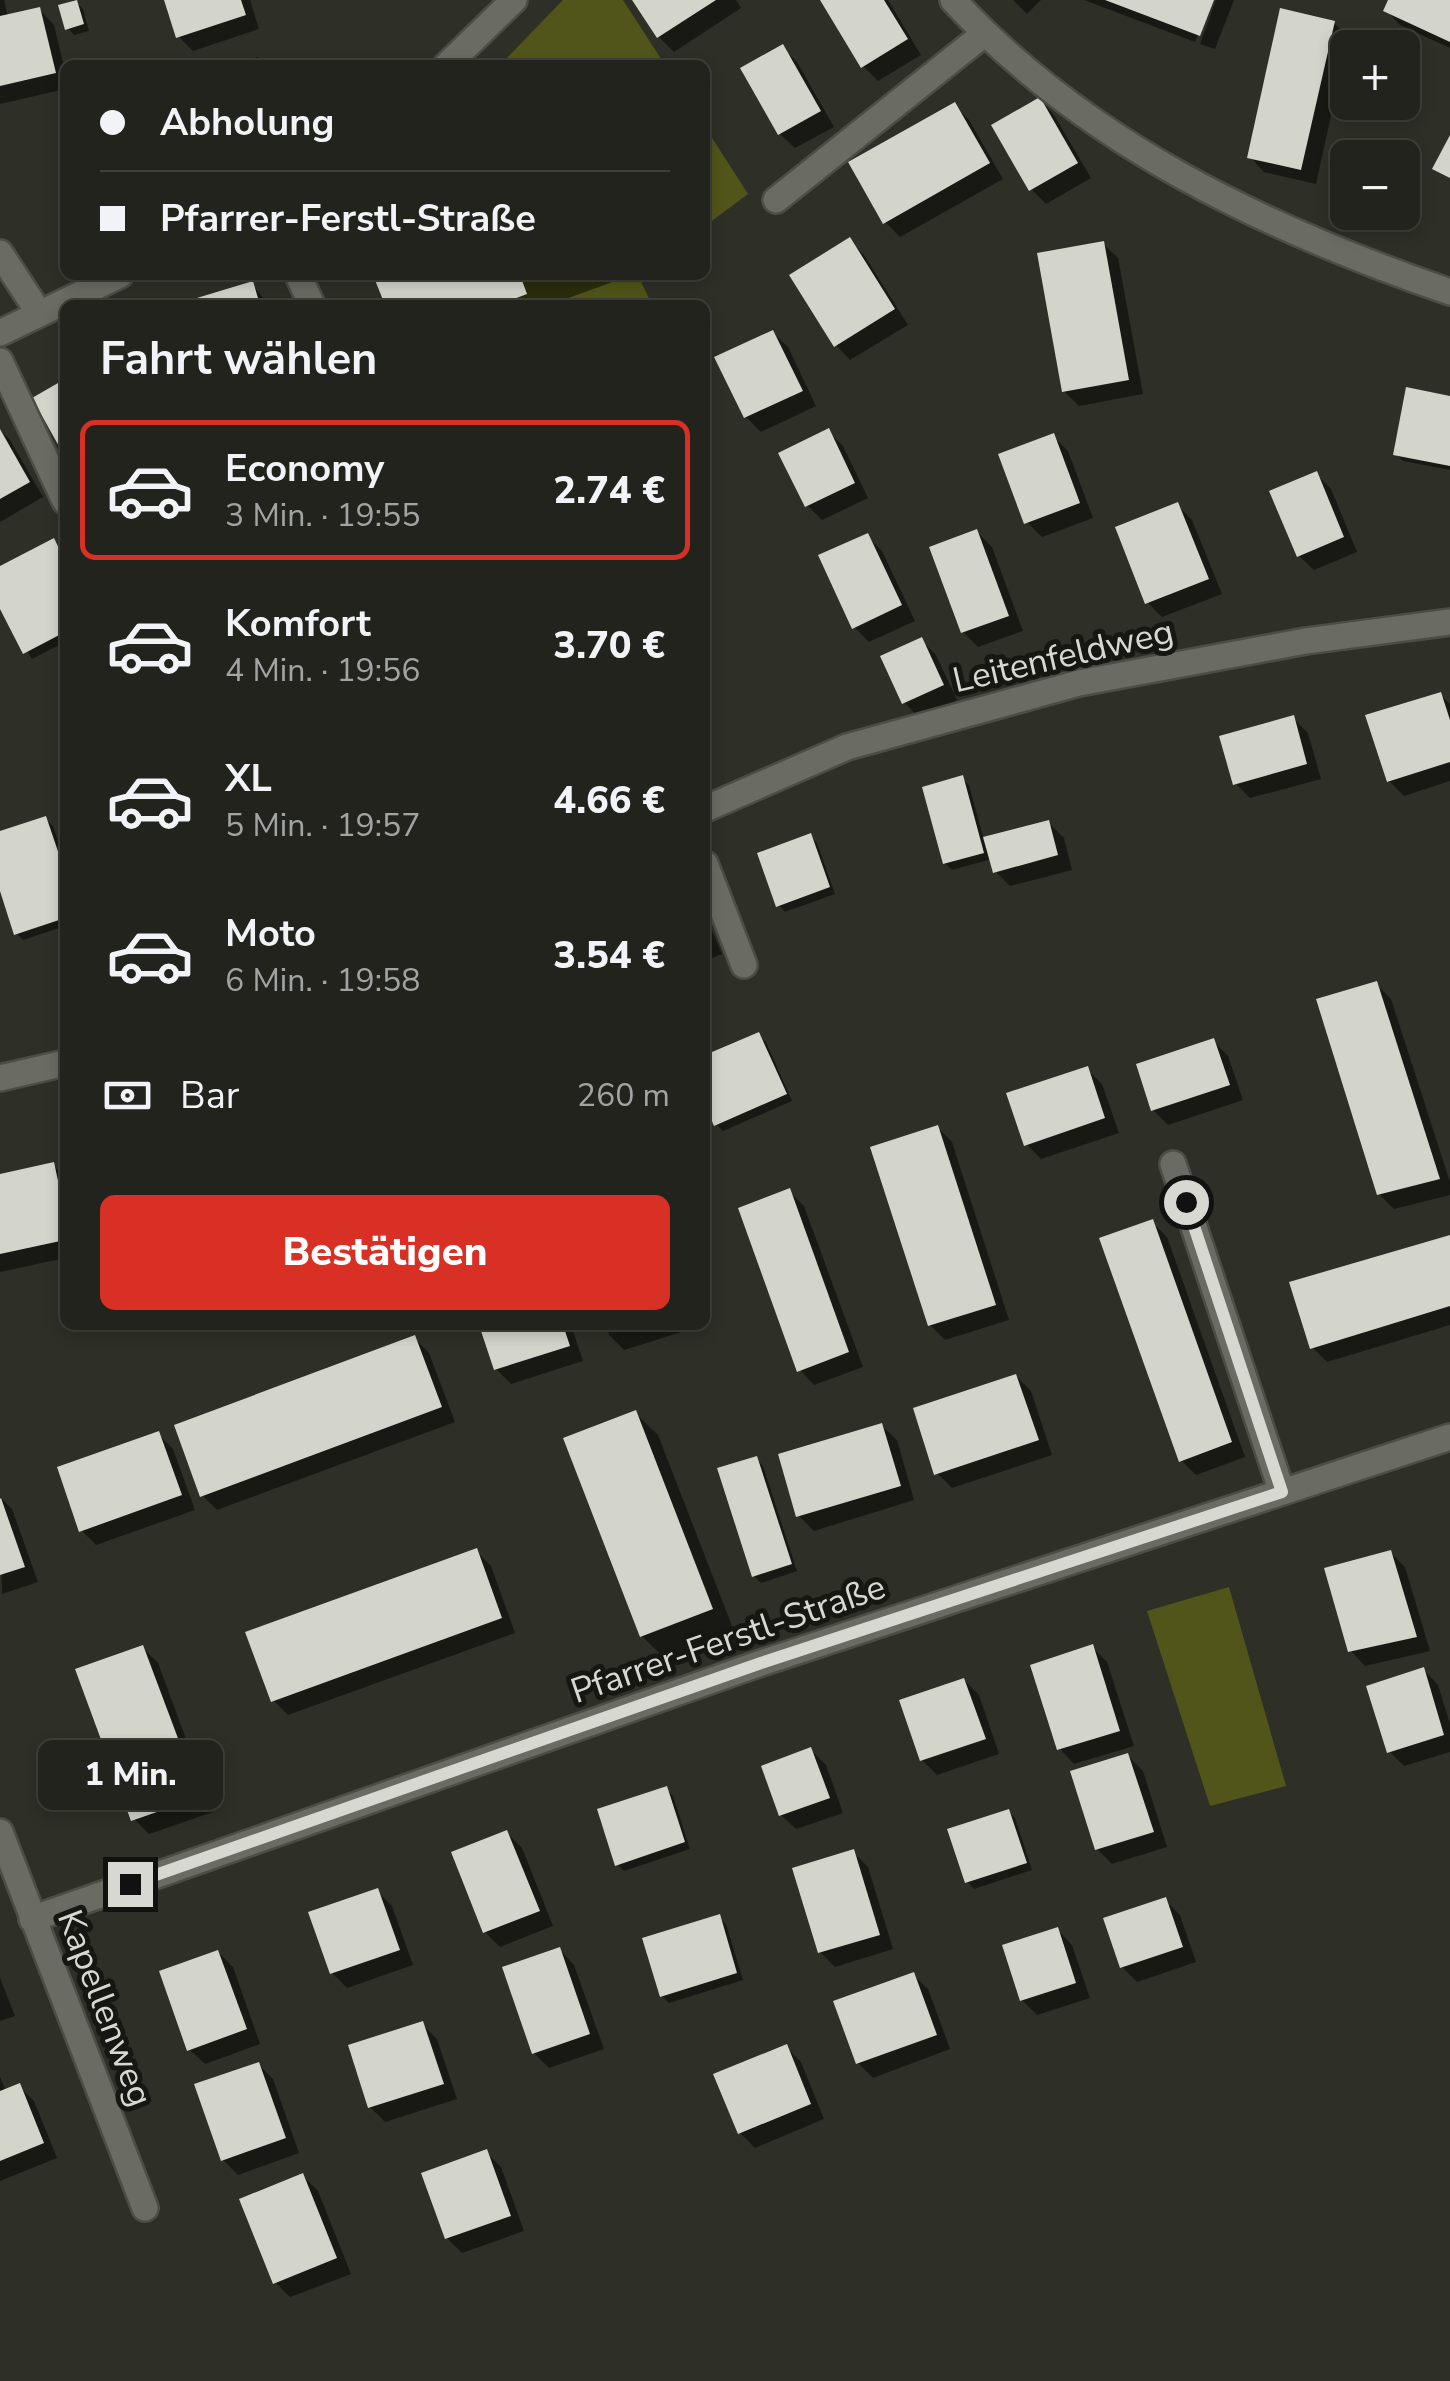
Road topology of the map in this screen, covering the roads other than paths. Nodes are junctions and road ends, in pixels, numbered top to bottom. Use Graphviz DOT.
graph roads {
  1 [pos="953,0"];
  2 [pos="508,2"];
  3 [pos="984,34"];
  4 [pos="452,60"];
  5 [pos="776,200"];
  6 [pos="0,253"];
  7 [pos="109,280"];
  8 [pos="1448,285"];
  9 [pos="67,300"];
  10 [pos="60,304"];
  11 [pos="40,313"];
  12 [pos="0,333"];
  13 [pos="0,361"];
  14 [pos="60,490"];
  15 [pos="1450,622"];
  16 [pos="710,807"];
  17 [pos="710,877"];
  18 [pos="744,964"];
  19 [pos="60,1063"];
  20 [pos="0,1078"];
  21 [pos="1173,1164"];
  22 [pos="1450,1437"];
  23 [pos="1282,1492"];
  24 [pos="1,1839"];
  25 [pos="32,1918"];
  26 [pos="145,2208"];
  1 -- 3 [label="street"];
  2 -- 4 [label="street"];
  3 -- 5 [label="street"];
  3 -- 8 [label="street"];
  6 -- 11 [label="street"];
  7 -- 9 [label="street"];
  10 -- 11 [label="street"];
  11 -- 12 [label="street"];
  13 -- 14 [label="street"];
  15 -- 16 [label="street, Leitenfeldweg"];
  17 -- 18 [label="street"];
  19 -- 20 [label="street"];
  21 -- 23 [label="street"];
  22 -- 23 [label="street, Pfarrer-Ferstl-Straße"];
  23 -- 25 [label="street, Pfarrer-Ferstl-Straße"];
  24 -- 25 [label="street, Kapellenweg"];
  25 -- 26 [label="street, Kapellenweg"];
}
